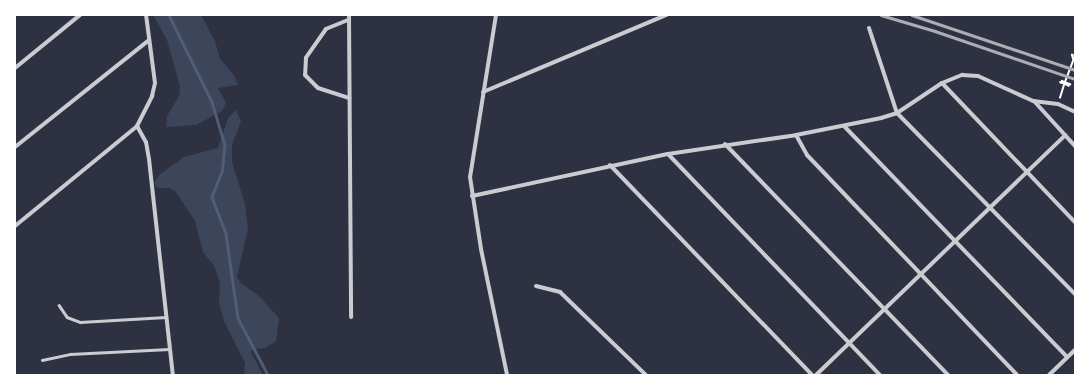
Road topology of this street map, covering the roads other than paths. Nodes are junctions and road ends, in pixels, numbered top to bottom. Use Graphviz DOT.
graph roads {
  1 [pos="80,15"];
  2 [pos="146,15"];
  3 [pos="349,15"];
  4 [pos="496,15"];
  5 [pos="666,15"];
  6 [pos="348,20"];
  7 [pos="869,28"];
  8 [pos="149,40"];
  9 [pos="15,68"];
  10 [pos="942,83"];
  11 [pos="482,92"];
  12 [pos="349,98"];
  13 [pos="1033,101"];
  14 [pos="1075,112"];
  15 [pos="898,113"];
  16 [pos="137,126"];
  17 [pos="844,126"];
  18 [pos="796,135"];
  19 [pos="1065,135"];
  20 [pos="725,144"];
  21 [pos="1075,146"];
  22 [pos="15,147"];
  23 [pos="668,154"];
  24 [pos="610,165"];
  25 [pos="1027,171"];
  26 [pos="472,196"];
  27 [pos="990,206"];
  28 [pos="1075,222"];
  29 [pos="15,226"];
  30 [pos="955,241"];
  31 [pos="921,275"];
  32 [pos="536,286"];
  33 [pos="1075,294"];
  34 [pos="60,305"];
  35 [pos="886,309"];
  36 [pos="351,316"];
  37 [pos="166,317"];
  38 [pos="849,343"];
  39 [pos="170,349"];
  40 [pos="1075,350"];
  41 [pos="1067,357"];
  42 [pos="42,360"];
  43 [pos="172,375"];
  44 [pos="507,375"];
  45 [pos="646,375"];
  46 [pos="812,375"];
  47 [pos="816,375"];
  48 [pos="880,375"];
  49 [pos="948,375"];
  50 [pos="1018,375"];
  51 [pos="1049,375"];
  1 -- 9 [label="street"];
  2 -- 8 [label="street"];
  3 -- 6 [label="street"];
  4 -- 11 [label="street"];
  5 -- 11 [label="street"];
  6 -- 12 [label="street"];
  6 -- 12 [label="street"];
  7 -- 15 [label="street"];
  8 -- 16 [label="street"];
  8 -- 22 [label="street"];
  10 -- 13 [label="street"];
  10 -- 15 [label="street"];
  10 -- 25 [label="street"];
  11 -- 26 [label="street"];
  12 -- 36 [label="street"];
  13 -- 14 [label="street"];
  13 -- 19 [label="street"];
  15 -- 17 [label="street"];
  15 -- 27 [label="street"];
  16 -- 29 [label="street"];
  16 -- 37 [label="street"];
  17 -- 18 [label="street"];
  17 -- 30 [label="street"];
  18 -- 20 [label="street"];
  18 -- 31 [label="street"];
  19 -- 21 [label="street"];
  19 -- 25 [label="street"];
  20 -- 23 [label="street"];
  20 -- 35 [label="street"];
  23 -- 24 [label="street"];
  23 -- 38 [label="street"];
  24 -- 26 [label="street"];
  24 -- 46 [label="street"];
  25 -- 27 [label="street"];
  25 -- 28 [label="street"];
  26 -- 44 [label="street"];
  27 -- 30 [label="street"];
  27 -- 33 [label="street"];
  30 -- 31 [label="street"];
  30 -- 41 [label="street"];
  31 -- 35 [label="street"];
  31 -- 50 [label="street"];
  32 -- 45 [label="street"];
  34 -- 37 [label="lane"];
  35 -- 38 [label="street"];
  35 -- 49 [label="street"];
  37 -- 39 [label="street"];
  38 -- 47 [label="street"];
  38 -- 48 [label="street"];
  39 -- 42 [label="lane"];
  39 -- 43 [label="street"];
  40 -- 41 [label="street"];
  41 -- 51 [label="street"];
}
